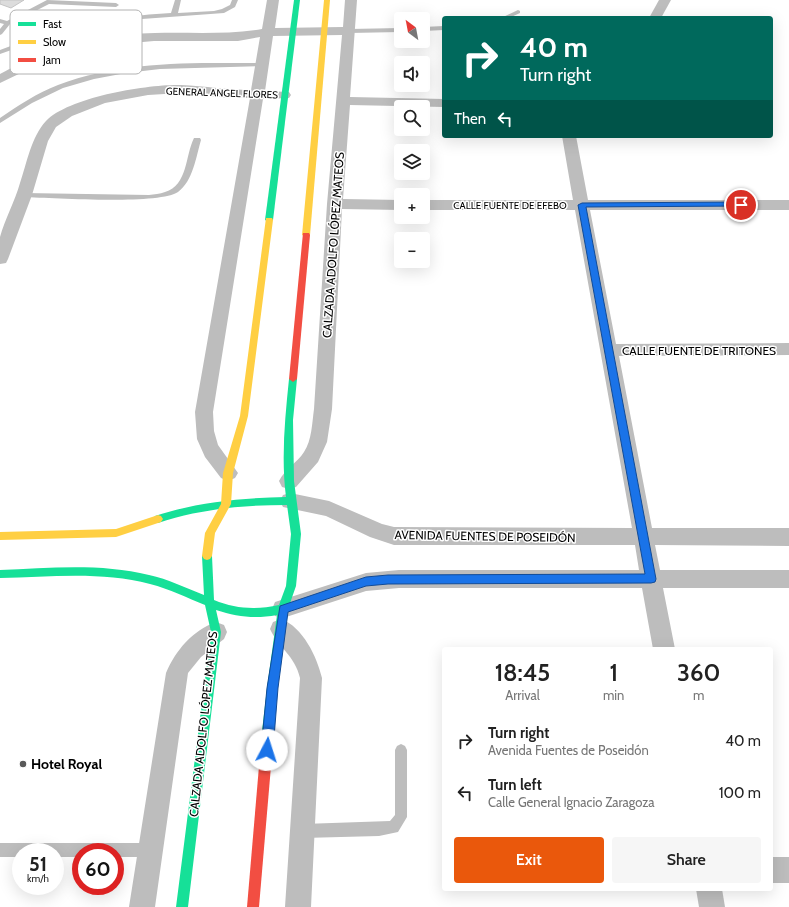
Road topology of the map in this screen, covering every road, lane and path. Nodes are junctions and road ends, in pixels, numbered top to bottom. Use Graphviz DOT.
graph roads {
  1 [pos="178,0"];
  2 [pos="235,0"];
  3 [pos="273,0"];
  4 [pos="297,0"];
  5 [pos="327,0"];
  6 [pos="351,0"];
  7 [pos="665,0"];
  8 [pos="51,1"];
  9 [pos="34,10"];
  10 [pos="114,10"];
  11 [pos="142,12"];
  12 [pos="518,12"];
  13 [pos="174,15"];
  14 [pos="509,16"];
  15 [pos="656,16"];
  16 [pos="0,21"];
  17 [pos="8,24"];
  18 [pos="442,28"];
  19 [pos="430,29"];
  20 [pos="394,30"];
  21 [pos="292,31"];
  22 [pos="324,31"];
  23 [pos="349,31"];
  24 [pos="268,32"];
  25 [pos="0,33"];
  26 [pos="142,38"];
  27 [pos="10,48"];
  28 [pos="0,52"];
  29 [pos="263,65"];
  30 [pos="142,68"];
  31 [pos="10,74"];
  32 [pos="103,74"];
  33 [pos="0,79"];
  34 [pos="256,95"];
  35 [pos="284,95"];
  36 [pos="344,101"];
  37 [pos="442,103"];
  38 [pos="0,121"];
  39 [pos="569,138"];
  40 [pos="197,140"];
  41 [pos="24,195"];
  42 [pos="335,204"];
  43 [pos="394,204"];
  44 [pos="430,204"];
  45 [pos="789,204"];
  46 [pos="582,205"];
  47 [pos="0,259"];
  48 [pos="789,349"];
  49 [pos="608,350"];
  50 [pos="228,473"];
  51 [pos="289,481"];
  52 [pos="290,501"];
  53 [pos="226,504"];
  54 [pos="0,536"];
  55 [pos="643,537"];
  56 [pos="789,537"];
  57 [pos="0,574"];
  58 [pos="651,579"];
  59 [pos="789,579"];
  60 [pos="209,602"];
  61 [pos="282,619"];
  62 [pos="216,632"];
  63 [pos="664,647"];
  64 [pos="401,750"];
  65 [pos="303,831"];
  66 [pos="0,850"];
  67 [pos="150,850"];
  68 [pos="773,870"];
  69 [pos="789,870"];
  70 [pos="709,891"];
  71 [pos="142,907"];
  72 [pos="182,907"];
  73 [pos="253,907"];
  74 [pos="298,907"];
  75 [pos="712,907"];
  1 -- 13 [label="lane"];
  2 -- 13 [label="lane"];
  3 -- 24 [label="street"];
  4 -- 21 [label="main road, CALZADA ADOLFO LÓPEZ MATEOS"];
  5 -- 22 [label="main road"];
  6 -- 23 [label="street, CALZADA ADOLFO LÓPEZ MATEOS"];
  7 -- 15 [label="street"];
  8 -- 9 [label="lane"];
  8 -- 10 [label="lane"];
  11 -- 13 [label="lane"];
  12 -- 14 [label="lane"];
  16 -- 17 [label="lane"];
  17 -- 25 [label="lane"];
  18 -- 19 [label="lane"];
  20 -- 23 [label="lane"];
  21 -- 22 [label="street"];
  21 -- 24 [label="street"];
  21 -- 35 [label="main road, CALZADA ADOLFO LÓPEZ MATEOS"];
  22 -- 23 [label="street"];
  22 -- 51 [label="main road"];
  23 -- 36 [label="street, CALZADA ADOLFO LÓPEZ MATEOS"];
  24 -- 26 [label="street"];
  24 -- 29 [label="street"];
  27 -- 28 [label="lane"];
  29 -- 30 [label="lane"];
  29 -- 34 [label="street"];
  31 -- 33 [label="street"];
  32 -- 38 [label="lane"];
  34 -- 35 [label="street, GENERAL ANGEL FLORES"];
  34 -- 41 [label="street, GENERAL ANGEL FLORES"];
  34 -- 50 [label="street"];
  35 -- 50 [label="main road, CALZADA ADOLFO LÓPEZ MATEOS"];
  36 -- 37 [label="street"];
  36 -- 42 [label="street, CALZADA ADOLFO LÓPEZ MATEOS"];
  39 -- 46 [label="street"];
  40 -- 41 [label="lane"];
  41 -- 47 [label="street, GENERAL ANGEL FLORES"];
  42 -- 43 [label="street"];
  42 -- 51 [label="street, CALZADA ADOLFO LÓPEZ MATEOS"];
  44 -- 46 [label="street, CALLE FUENTE DE EFEBO"];
  45 -- 46 [label="street, CALLE FUENTE DE EFEBO"];
  46 -- 49 [label="street"];
  48 -- 49 [label="street, CALLE FUENTE DE TRITONES"];
  49 -- 55 [label="street"];
  50 -- 53 [label="main road, CALZADA ADOLFO LÓPEZ MATEOS"];
  51 -- 52 [label="main road"];
  52 -- 53 [label="main road, AVENIDA FUENTES DE POSEIDÓN"];
  52 -- 55 [label="street, AVENIDA FUENTES DE POSEIDÓN"];
  52 -- 61 [label="main road"];
  53 -- 54 [label="main road, AVENIDA FUENTES DE POSEIDÓN"];
  53 -- 60 [label="main road, CALZADA ADOLFO LÓPEZ MATEOS"];
  55 -- 56 [label="street, AVENIDA FUENTES DE POSEIDÓN"];
  55 -- 58 [label="street"];
  57 -- 60 [label="main road"];
  58 -- 59 [label="street"];
  58 -- 61 [label="street"];
  58 -- 63 [label="street"];
  60 -- 61 [label="main road"];
  60 -- 62 [label="main road, CALZADA ADOLFO LÓPEZ MATEOS"];
  61 -- 65 [label="street"];
  61 -- 73 [label="main road"];
  62 -- 67 [label="street"];
  62 -- 72 [label="main road, CALZADA ADOLFO LÓPEZ MATEOS"];
  64 -- 65 [label="lane"];
  65 -- 74 [label="street"];
  66 -- 67 [label="lane"];
  67 -- 71 [label="street"];
  68 -- 69 [label="street"];
  70 -- 75 [label="street"];
}
